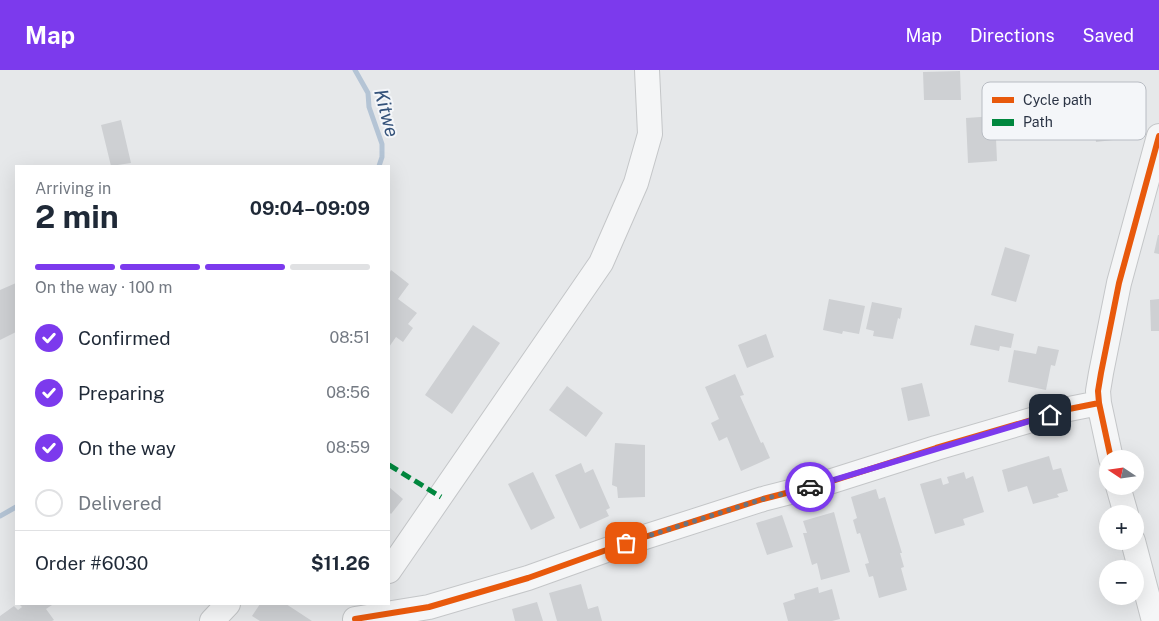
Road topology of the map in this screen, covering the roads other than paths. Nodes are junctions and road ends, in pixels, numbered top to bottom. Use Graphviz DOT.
graph roads {
  1 [pos="647,70"];
  2 [pos="1159,136"];
  3 [pos="1099,403"];
  4 [pos="1109,450"];
  5 [pos="1135,550"];
  6 [pos="390,570"];
  7 [pos="227,605"];
  8 [pos="358,615"];
  9 [pos="212,621"];
  10 [pos="1154,621"];
  1 -- 6 [label="street"];
  2 -- 3 [label="street"];
  3 -- 4 [label="street"];
  3 -- 8 [label="street"];
  5 -- 10 [label="street"];
  7 -- 9 [label="street"];
}
